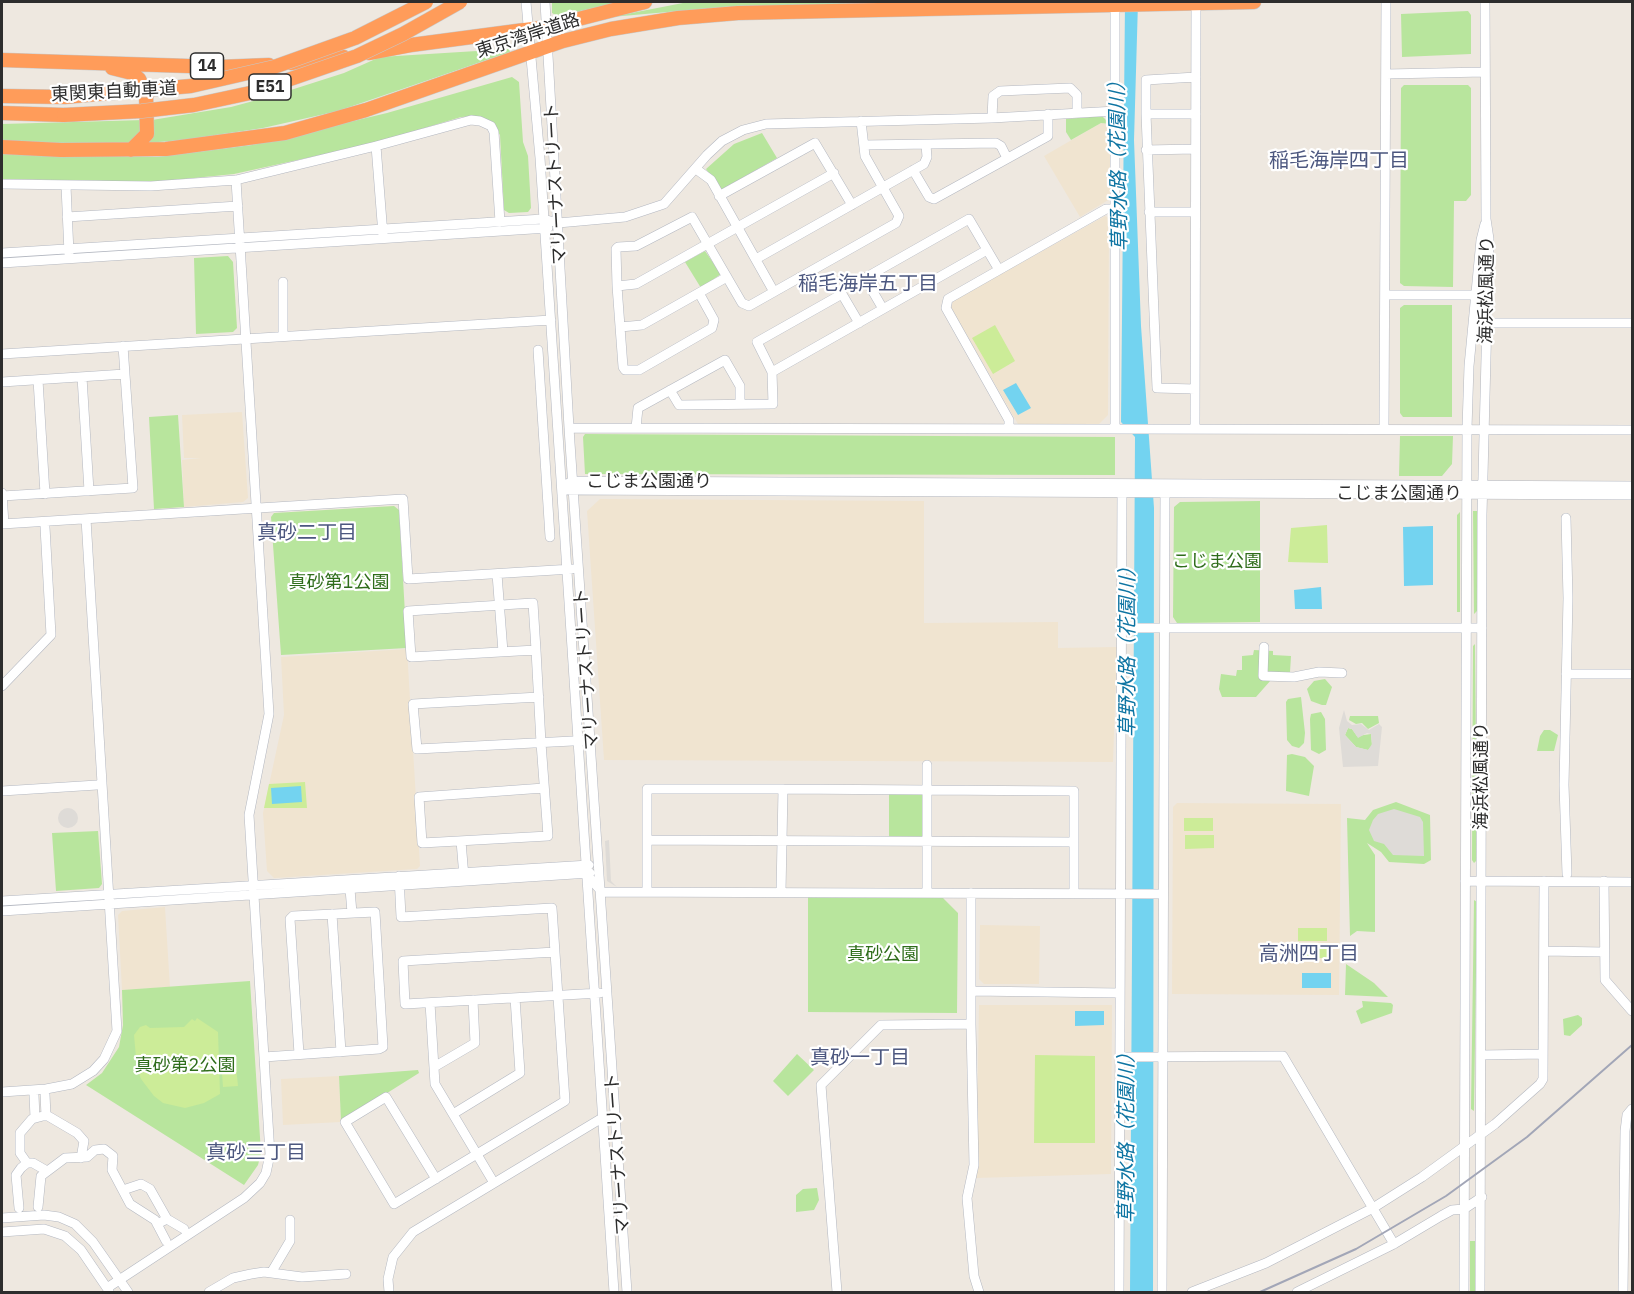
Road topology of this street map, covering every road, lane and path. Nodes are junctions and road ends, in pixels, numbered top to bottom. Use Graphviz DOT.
graph roads {
  1 [pos="426,2"];
  2 [pos="460,2"];
  3 [pos="526,2"];
  4 [pos="545,2"];
  5 [pos="645,2"];
  6 [pos="1254,2"];
  7 [pos="1386,2"];
  8 [pos="1485,2"];
  9 [pos="1126,3"];
  10 [pos="1196,3"];
  11 [pos="547,27"];
  12 [pos="529,30"];
  13 [pos="549,46"];
  14 [pos="531,52"];
  15 [pos="2,60"];
  16 [pos="96,61"];
  17 [pos="1485,72"];
  18 [pos="1386,74"];
  19 [pos="1196,77"];
  20 [pos="2,96"];
  21 [pos="1116,111"];
  22 [pos="1077,112"];
  23 [pos="2,113"];
  24 [pos="1048,114"];
  25 [pos="1146,114"];
  26 [pos="1196,114"];
  27 [pos="992,118"];
  28 [pos="861,121"];
  29 [pos="864,145"];
  30 [pos="926,145"];
  31 [pos="376,146"];
  32 [pos="2,147"];
  33 [pos="1195,149"];
  34 [pos="131,150"];
  35 [pos="1146,150"];
  36 [pos="1007,158"];
  37 [pos="696,169"];
  38 [pos="913,170"];
  39 [pos="834,173"];
  40 [pos="236,180"];
  41 [pos="2,184"];
  42 [pos="66,186"];
  43 [pos="883,187"];
  44 [pos="719,196"];
  45 [pos="852,205"];
  46 [pos="238,206"];
  47 [pos="1115,209"];
  48 [pos="1149,212"];
  49 [pos="1195,212"];
  50 [pos="67,217"];
  51 [pos="543,219"];
  52 [pos="1486,219"];
  53 [pos="500,222"];
  54 [pos="558,223"];
  55 [pos="737,228"];
  56 [pos="544,230"];
  57 [pos="383,234"];
  58 [pos="240,243"];
  59 [pos="709,245"];
  60 [pos="987,250"];
  61 [pos="2,253"];
  62 [pos="69,253"];
  63 [pos="756,259"];
  64 [pos="2,262"];
  65 [pos="999,270"];
  66 [pos="727,277"];
  67 [pos="283,282"];
  68 [pos="618,285"];
  69 [pos="774,292"];
  70 [pos="699,293"];
  71 [pos="1385,295"];
  72 [pos="1476,295"];
  73 [pos="883,309"];
  74 [pos="551,320"];
  75 [pos="1473,322"];
  76 [pos="859,323"];
  77 [pos="1487,323"];
  78 [pos="1632,323"];
  79 [pos="620,327"];
  80 [pos="283,336"];
  81 [pos="247,339"];
  82 [pos="123,346"];
  83 [pos="538,350"];
  84 [pos="2,354"];
  85 [pos="772,372"];
  86 [pos="125,374"];
  87 [pos="82,377"];
  88 [pos="38,380"];
  89 [pos="2,382"];
  90 [pos="1195,389"];
  91 [pos="670,390"];
  92 [pos="740,404"];
  93 [pos="569,428"];
  94 [pos="1384,428"];
  95 [pos="1467,428"];
  96 [pos="636,429"];
  97 [pos="1009,429"];
  98 [pos="1118,429"];
  99 [pos="1195,429"];
  100 [pos="1484,429"];
  101 [pos="1632,430"];
  102 [pos="572,481"];
  103 [pos="1632,486"];
  104 [pos="560,487"];
  105 [pos="1122,488"];
  106 [pos="1165,488"];
  107 [pos="1466,490"];
  108 [pos="1483,490"];
  109 [pos="89,491"];
  110 [pos="573,492"];
  111 [pos="45,494"];
  112 [pos="2,495"];
  113 [pos="1632,495"];
  114 [pos="256,508"];
  115 [pos="1566,518"];
  116 [pos="86,519"];
  117 [pos="2,524"];
  118 [pos="45,527"];
  119 [pos="550,537"];
  120 [pos="580,569"];
  121 [pos="567,570"];
  122 [pos="496,574"];
  123 [pos="500,605"];
  124 [pos="1121,628"];
  125 [pos="1165,628"];
  126 [pos="1466,628"];
  127 [pos="1482,628"];
  128 [pos="1264,647"];
  129 [pos="536,650"];
  130 [pos="503,652"];
  131 [pos="1342,673"];
  132 [pos="1566,674"];
  133 [pos="1632,674"];
  134 [pos="2,686"];
  135 [pos="538,697"];
  136 [pos="592,740"];
  137 [pos="578,741"];
  138 [pos="541,742"];
  139 [pos="927,765"];
  140 [pos="97,785"];
  141 [pos="544,788"];
  142 [pos="783,789"];
  143 [pos="927,790"];
  144 [pos="2,791"];
  145 [pos="647,840"];
  146 [pos="928,840"];
  147 [pos="461,841"];
  148 [pos="782,841"];
  149 [pos="1074,842"];
  150 [pos="586,864"];
  151 [pos="600,868"];
  152 [pos="1567,874"];
  153 [pos="587,875"];
  154 [pos="399,876"];
  155 [pos="464,877"];
  156 [pos="1465,881"];
  157 [pos="1482,881"];
  158 [pos="1544,881"];
  159 [pos="1604,881"];
  160 [pos="1632,882"];
  161 [pos="400,886"];
  162 [pos="350,889"];
  163 [pos="253,890"];
  164 [pos="602,892"];
  165 [pos="647,892"];
  166 [pos="781,892"];
  167 [pos="927,893"];
  168 [pos="971,893"];
  169 [pos="1074,893"];
  170 [pos="1120,893"];
  171 [pos="1164,894"];
  172 [pos="109,899"];
  173 [pos="2,901"];
  174 [pos="2,911"];
  175 [pos="352,913"];
  176 [pos="333,914"];
  177 [pos="1544,951"];
  178 [pos="555,952"];
  179 [pos="1604,952"];
  180 [pos="972,991"];
  181 [pos="595,993"];
  182 [pos="607,993"];
  183 [pos="1120,993"];
  184 [pos="558,996"];
  185 [pos="515,998"];
  186 [pos="473,1000"];
  187 [pos="430,1003"];
  188 [pos="1631,1007"];
  189 [pos="972,1024"];
  190 [pos="341,1052"];
  191 [pos="298,1054"];
  192 [pos="1543,1054"];
  193 [pos="1482,1055"];
  194 [pos="1163,1056"];
  195 [pos="264,1057"];
  196 [pos="1120,1057"];
  197 [pos="434,1067"];
  198 [pos="2,1092"];
  199 [pos="45,1094"];
  200 [pos="34,1095"];
  201 [pos="1632,1109"];
  202 [pos="453,1114"];
  203 [pos="46,1116"];
  204 [pos="616,1117"];
  205 [pos="35,1118"];
  206 [pos="602,1118"];
  207 [pos="1482,1134"];
  208 [pos="84,1141"];
  209 [pos="1464,1146"];
  210 [pos="97,1149"];
  211 [pos="477,1154"];
  212 [pos="81,1158"];
  213 [pos="27,1163"];
  214 [pos="48,1171"];
  215 [pos="436,1179"];
  216 [pos="494,1183"];
  217 [pos="123,1191"];
  218 [pos="1482,1197"];
  219 [pos="38,1207"];
  220 [pos="19,1208"];
  221 [pos="1373,1208"];
  222 [pos="1464,1209"];
  223 [pos="2,1218"];
  224 [pos="167,1219"];
  225 [pos="290,1220"];
  226 [pos="157,1224"];
  227 [pos="184,1228"];
  228 [pos="2,1232"];
  229 [pos="166,1241"];
  230 [pos="1394,1244"];
  231 [pos="272,1273"];
  232 [pos="346,1274"];
  233 [pos="119,1280"];
  234 [pos="109,1290"];
  235 [pos="1302,1291"];
  236 [pos="128,1293"];
  237 [pos="209,1293"];
  238 [pos="389,1293"];
  239 [pos="614,1293"];
  240 [pos="627,1293"];
  241 [pos="837,1293"];
  242 [pos="979,1293"];
  243 [pos="1119,1293"];
  244 [pos="1162,1293"];
  245 [pos="1192,1293"];
  246 [pos="1464,1293"];
  247 [pos="1480,1293"];
  248 [pos="1623,1293"];
  1 -- 20 [label="highway, 東関東自動車道 / E51, bridge"];
  2 -- 23 [label="highway, 東関東自動車道 / E51, bridge"];
  3 -- 12 [label="street, マリーナストリート"];
  4 -- 11 [label="street, マリーナストリート"];
  5 -- 11 [label="highway, 東京湾岸道路 / 14"];
  6 -- 10 [label="highway, 東京湾岸道路"];
  7 -- 18 [label="street"];
  8 -- 17 [label="street"];
  9 -- 10 [label="highway, 東京湾岸道路"];
  9 -- 13 [label="highway, 東京湾岸道路"];
  9 -- 21 [label="street"];
  10 -- 19 [label="street"];
  11 -- 12 [label="highway, 東京湾岸道路 / 14"];
  11 -- 13 [label="street, マリーナストリート"];
  12 -- 14 [label="street, マリーナストリート"];
  12 -- 16 [label="highway, 東京湾岸道路 / 14"];
  13 -- 14 [label="highway, 東京湾岸道路"];
  13 -- 54 [label="street, マリーナストリート"];
  14 -- 34 [label="highway, 東京湾岸道路"];
  14 -- 51 [label="street, マリーナストリート"];
  15 -- 16 [label="highway, 東京湾岸道路 / 14"];
  16 -- 34 [label="highway"];
  17 -- 18 [label="street"];
  17 -- 52 [label="street"];
  18 -- 71 [label="street"];
  19 -- 25 [label="street"];
  19 -- 26 [label="street"];
  21 -- 22 [label="street"];
  21 -- 47 [label="street"];
  22 -- 24 [label="street"];
  22 -- 27 [label="street"];
  24 -- 27 [label="street"];
  24 -- 36 [label="street"];
  25 -- 26 [label="street"];
  25 -- 35 [label="street"];
  26 -- 33 [label="street"];
  27 -- 28 [label="street"];
  28 -- 29 [label="street"];
  28 -- 37 [label="street"];
  29 -- 30 [label="street"];
  29 -- 43 [label="street"];
  30 -- 36 [label="street"];
  30 -- 38 [label="street"];
  31 -- 40 [label="street"];
  31 -- 53 [label="street"];
  31 -- 57 [label="street"];
  32 -- 34 [label="highway, 東京湾岸道路"];
  33 -- 35 [label="street"];
  33 -- 49 [label="street"];
  35 -- 48 [label="street"];
  36 -- 38 [label="street"];
  37 -- 44 [label="street"];
  37 -- 54 [label="street"];
  38 -- 43 [label="street"];
  39 -- 44 [label="street"];
  39 -- 45 [label="street"];
  39 -- 55 [label="street"];
  40 -- 42 [label="street"];
  40 -- 46 [label="street"];
  41 -- 42 [label="street"];
  42 -- 50 [label="street"];
  43 -- 45 [label="street"];
  43 -- 69 [label="street"];
  44 -- 55 [label="street"];
  45 -- 63 [label="street"];
  46 -- 50 [label="street"];
  46 -- 58 [label="street"];
  47 -- 65 [label="street"];
  47 -- 98 [label="street"];
  48 -- 49 [label="street"];
  48 -- 90 [label="street"];
  49 -- 90 [label="street"];
  50 -- 62 [label="street"];
  51 -- 53 [label="street"];
  51 -- 54 [label="street"];
  51 -- 56 [label="street, マリーナストリート"];
  52 -- 72 [label="street, 海浜松風通り"];
  52 -- 77 [label="street, 海浜松風通り"];
  53 -- 57 [label="street"];
  54 -- 56 [label="street"];
  54 -- 93 [label="street, マリーナストリート"];
  55 -- 59 [label="street"];
  55 -- 63 [label="street"];
  56 -- 57 [label="street"];
  56 -- 74 [label="street, マリーナストリート"];
  57 -- 58 [label="street"];
  58 -- 62 [label="street"];
  58 -- 81 [label="street"];
  59 -- 66 [label="street"];
  59 -- 68 [label="street"];
  59 -- 68 [label="street"];
  60 -- 65 [label="street"];
  60 -- 73 [label="street"];
  60 -- 73 [label="street"];
  61 -- 62 [label="street"];
  62 -- 64 [label="street"];
  63 -- 69 [label="street"];
  65 -- 97 [label="street"];
  66 -- 69 [label="street"];
  66 -- 70 [label="street"];
  67 -- 80 [label="street"];
  68 -- 79 [label="street"];
  70 -- 79 [label="street"];
  70 -- 79 [label="street"];
  71 -- 72 [label="street"];
  71 -- 94 [label="street"];
  72 -- 75 [label="street, 海浜松風通り"];
  73 -- 76 [label="street"];
  74 -- 80 [label="street"];
  74 -- 104 [label="street, マリーナストリート"];
  75 -- 77 [label="street"];
  75 -- 95 [label="street, 海浜松風通り"];
  76 -- 85 [label="street"];
  76 -- 85 [label="street"];
  77 -- 78 [label="street"];
  77 -- 100 [label="street, 海浜松風通り"];
  80 -- 81 [label="street"];
  81 -- 82 [label="street"];
  81 -- 114 [label="street"];
  82 -- 84 [label="street"];
  82 -- 86 [label="street"];
  83 -- 119 [label="street"];
  85 -- 92 [label="street"];
  86 -- 87 [label="street"];
  86 -- 109 [label="street"];
  87 -- 88 [label="street"];
  87 -- 109 [label="street"];
  88 -- 89 [label="street"];
  88 -- 111 [label="street"];
  90 -- 99 [label="street"];
  91 -- 92 [label="street"];
  91 -- 92 [label="street"];
  91 -- 96 [label="street"];
  93 -- 96 [label="street"];
  93 -- 102 [label="street, マリーナストリート"];
  94 -- 95 [label="street"];
  94 -- 99 [label="street"];
  95 -- 100 [label="street"];
  95 -- 107 [label="street, 海浜松風通り"];
  96 -- 97 [label="street"];
  97 -- 98 [label="street"];
  98 -- 99 [label="street"];
  100 -- 101 [label="street"];
  100 -- 108 [label="street, 海浜松風通り"];
  102 -- 104 [label="street, こじま公園通り"];
  102 -- 105 [label="street, こじま公園通り"];
  102 -- 110 [label="street, マリーナストリート"];
  103 -- 108 [label="street, こじま公園通り"];
  104 -- 110 [label="street, こじま公園通り"];
  104 -- 121 [label="street, マリーナストリート"];
  105 -- 106 [label="street, こじま公園通り"];
  105 -- 110 [label="street, こじま公園通り"];
  105 -- 124 [label="street"];
  106 -- 107 [label="street, こじま公園通り"];
  106 -- 125 [label="street"];
  107 -- 108 [label="street, こじま公園通り"];
  107 -- 126 [label="street, 海浜松風通り"];
  108 -- 113 [label="street, こじま公園通り"];
  108 -- 127 [label="street, 海浜松風通り"];
  109 -- 111 [label="street"];
  110 -- 120 [label="street, マリーナストリート"];
  111 -- 112 [label="street"];
  112 -- 117 [label="street"];
  114 -- 116 [label="street"];
  114 -- 122 [label="street"];
  114 -- 163 [label="street"];
  115 -- 132 [label="street"];
  116 -- 117 [label="street"];
  116 -- 172 [label="street"];
  118 -- 134 [label="street"];
  120 -- 121 [label="street"];
  120 -- 136 [label="street, マリーナストリート"];
  121 -- 122 [label="street"];
  121 -- 137 [label="street, マリーナストリート"];
  122 -- 123 [label="street"];
  123 -- 129 [label="street"];
  123 -- 130 [label="street"];
  123 -- 130 [label="street"];
  124 -- 125 [label="street"];
  124 -- 170 [label="street"];
  125 -- 126 [label="street"];
  125 -- 171 [label="street"];
  126 -- 127 [label="street"];
  126 -- 156 [label="street, 海浜松風通り"];
  127 -- 157 [label="street, 海浜松風通り"];
  128 -- 131 [label="street"];
  129 -- 130 [label="street"];
  129 -- 135 [label="street"];
  132 -- 133 [label="street"];
  132 -- 152 [label="street"];
  135 -- 138 [label="street"];
  135 -- 138 [label="street"];
  136 -- 137 [label="street"];
  136 -- 151 [label="street, マリーナストリート"];
  137 -- 138 [label="street"];
  137 -- 150 [label="street, マリーナストリート"];
  138 -- 141 [label="street"];
  139 -- 143 [label="street"];
  140 -- 144 [label="street"];
  141 -- 147 [label="street"];
  141 -- 147 [label="street"];
  142 -- 143 [label="street"];
  142 -- 145 [label="street"];
  142 -- 148 [label="street"];
  143 -- 146 [label="street"];
  143 -- 149 [label="street"];
  145 -- 148 [label="street"];
  145 -- 165 [label="street"];
  146 -- 148 [label="street"];
  146 -- 149 [label="street"];
  146 -- 167 [label="street"];
  147 -- 155 [label="street"];
  148 -- 166 [label="street"];
  149 -- 169 [label="street"];
  150 -- 151 [label="street"];
  150 -- 153 [label="street, マリーナストリート"];
  150 -- 155 [label="street"];
  151 -- 153 [label="street"];
  151 -- 164 [label="street, マリーナストリート"];
  153 -- 155 [label="street"];
  153 -- 164 [label="street"];
  153 -- 181 [label="street, マリーナストリート"];
  154 -- 155 [label="street"];
  154 -- 161 [label="street"];
  154 -- 163 [label="street"];
  155 -- 161 [label="street"];
  156 -- 157 [label="street"];
  156 -- 209 [label="street, 海浜松風通り"];
  157 -- 158 [label="street"];
  157 -- 193 [label="street, 海浜松風通り"];
  158 -- 159 [label="street"];
  158 -- 177 [label="street"];
  159 -- 160 [label="street"];
  159 -- 179 [label="street"];
  161 -- 162 [label="street"];
  161 -- 178 [label="street"];
  162 -- 163 [label="street"];
  162 -- 175 [label="street"];
  163 -- 172 [label="street"];
  163 -- 195 [label="street"];
  164 -- 165 [label="street"];
  164 -- 182 [label="street, マリーナストリート"];
  165 -- 166 [label="street"];
  166 -- 167 [label="street"];
  167 -- 168 [label="street"];
  168 -- 169 [label="street"];
  168 -- 180 [label="street"];
  169 -- 170 [label="street"];
  170 -- 171 [label="street"];
  170 -- 183 [label="street"];
  171 -- 194 [label="street"];
  172 -- 173 [label="street"];
  172 -- 174 [label="street"];
  172 -- 198 [label="street"];
  175 -- 176 [label="street"];
  175 -- 190 [label="street"];
  176 -- 190 [label="street"];
  176 -- 191 [label="street"];
  177 -- 179 [label="street"];
  177 -- 192 [label="street"];
  178 -- 184 [label="street"];
  178 -- 187 [label="street"];
  179 -- 188 [label="street"];
  180 -- 183 [label="street"];
  180 -- 189 [label="street"];
  181 -- 182 [label="street"];
  181 -- 184 [label="street"];
  181 -- 206 [label="street, マリーナストリート"];
  182 -- 204 [label="street, マリーナストリート"];
  183 -- 196 [label="street"];
  184 -- 185 [label="street"];
  184 -- 211 [label="street"];
  185 -- 186 [label="street"];
  185 -- 202 [label="street"];
  186 -- 187 [label="street"];
  186 -- 197 [label="street"];
  187 -- 197 [label="street"];
  189 -- 241 [label="street"];
  189 -- 242 [label="street"];
  190 -- 191 [label="street"];
  191 -- 195 [label="street"];
  192 -- 193 [label="street"];
  192 -- 207 [label="street"];
  193 -- 207 [label="street, 海浜松風通り"];
  194 -- 196 [label="street"];
  194 -- 221 [label="street"];
  194 -- 244 [label="street"];
  195 -- 233 [label="street"];
  196 -- 243 [label="street"];
  197 -- 202 [label="street"];
  199 -- 203 [label="street"];
  200 -- 205 [label="street"];
  201 -- 248 [label="street"];
  202 -- 211 [label="street"];
  203 -- 205 [label="street"];
  203 -- 208 [label="street"];
  204 -- 206 [label="street"];
  204 -- 240 [label="street, マリーナストリート"];
  205 -- 213 [label="street"];
  206 -- 216 [label="street"];
  206 -- 239 [label="street, マリーナストリート"];
  207 -- 209 [label="street"];
  207 -- 218 [label="street, 海浜松風通り"];
  208 -- 210 [label="street"];
  208 -- 212 [label="street"];
  209 -- 221 [label="street"];
  209 -- 222 [label="street, 海浜松風通り"];
  210 -- 212 [label="street"];
  210 -- 217 [label="street"];
  211 -- 215 [label="street"];
  211 -- 216 [label="street"];
  212 -- 214 [label="street"];
  213 -- 214 [label="street"];
  213 -- 220 [label="street"];
  214 -- 219 [label="street"];
  215 -- 215 [label="street"];
  216 -- 238 [label="street"];
  217 -- 224 [label="street"];
  217 -- 226 [label="street"];
  218 -- 222 [label="street"];
  218 -- 247 [label="street, 海浜松風通り"];
  221 -- 230 [label="street"];
  221 -- 245 [label="street"];
  222 -- 230 [label="street"];
  222 -- 246 [label="street, 海浜松風通り"];
  223 -- 233 [label="street"];
  224 -- 226 [label="street"];
  224 -- 227 [label="street"];
  225 -- 231 [label="street"];
  226 -- 229 [label="street"];
  228 -- 234 [label="street"];
  230 -- 235 [label="street"];
  231 -- 232 [label="street"];
  231 -- 237 [label="street"];
  233 -- 234 [label="street"];
  233 -- 236 [label="street"];
}
